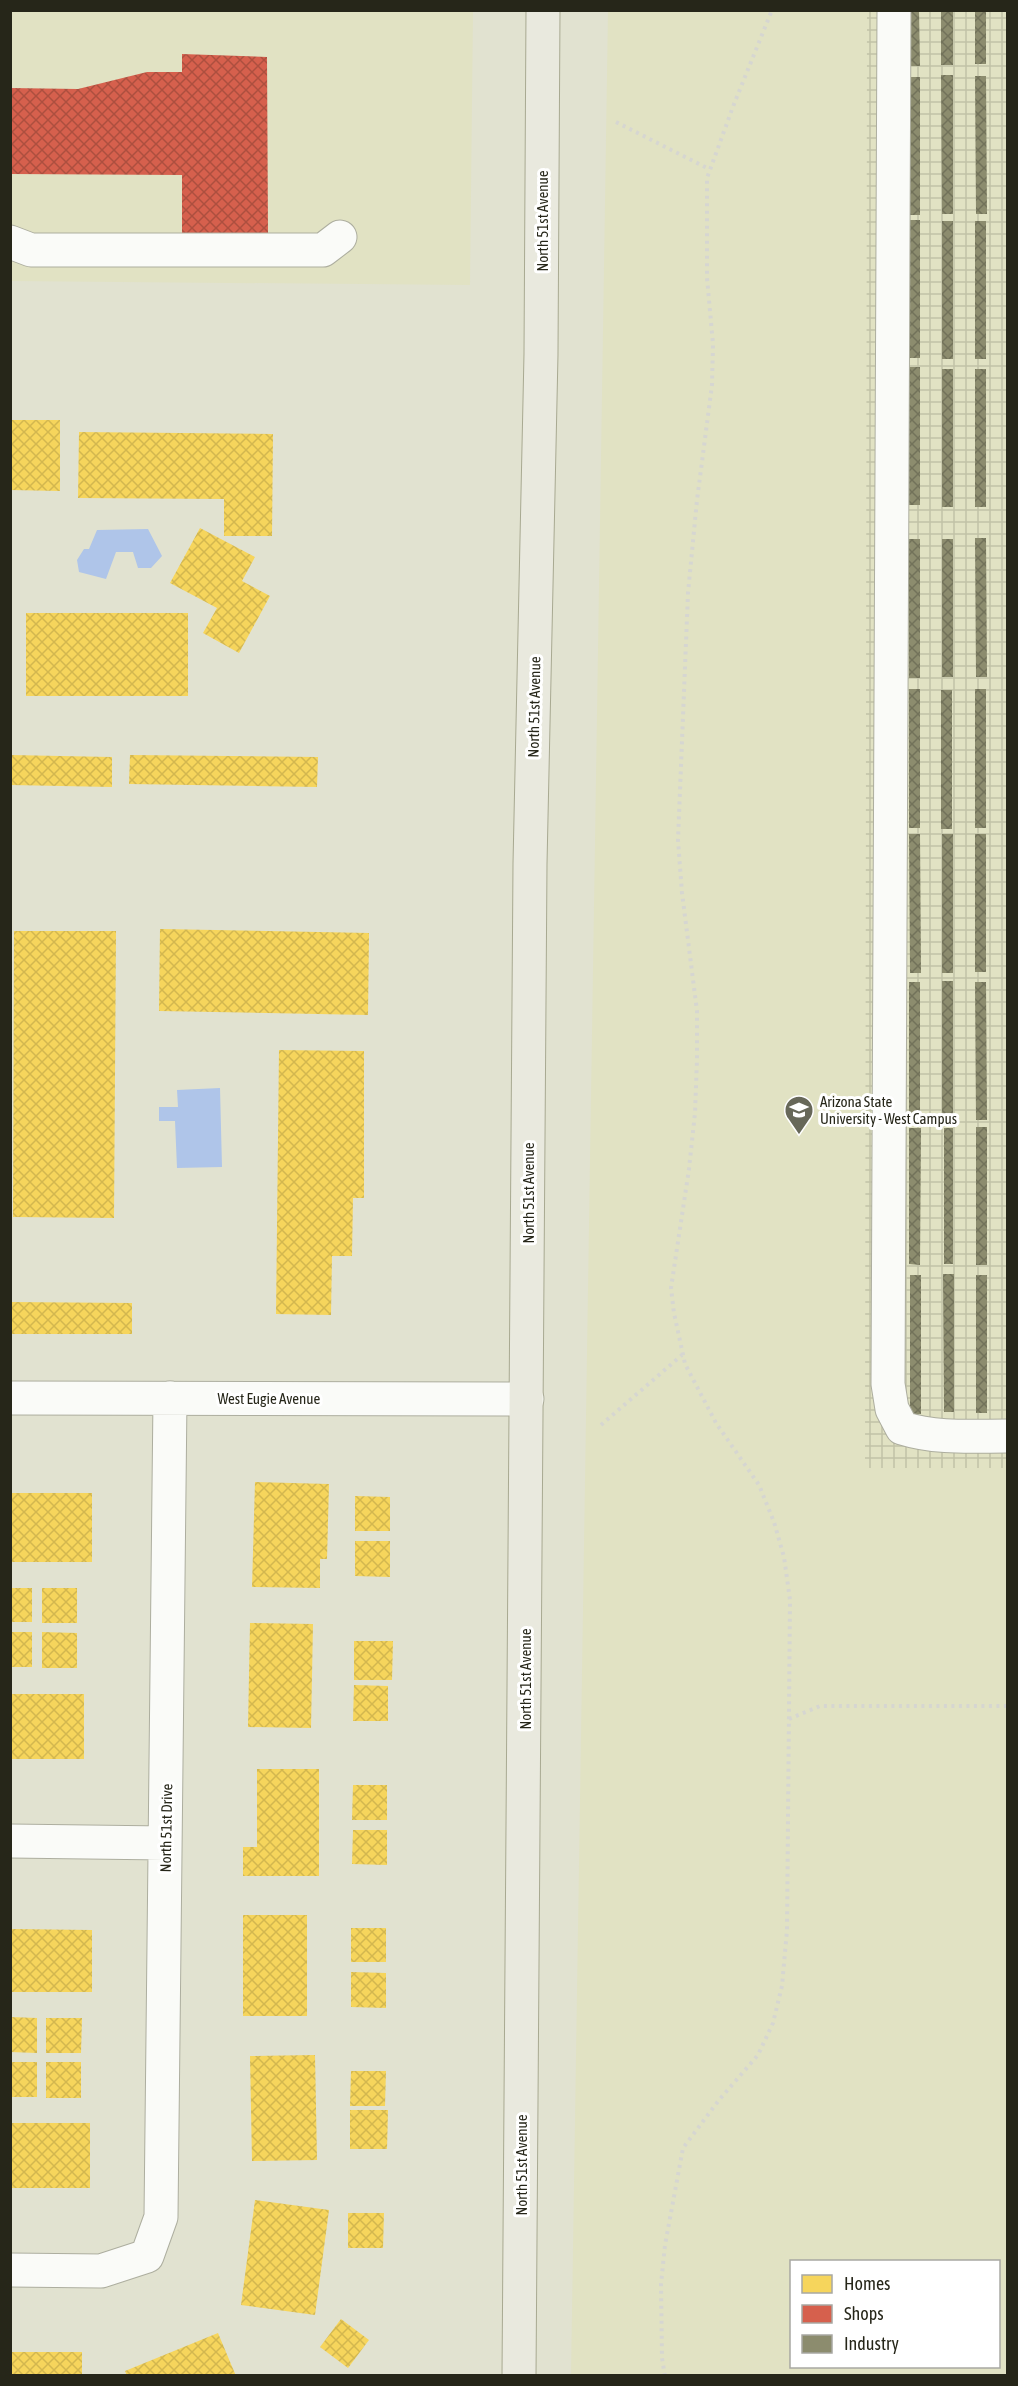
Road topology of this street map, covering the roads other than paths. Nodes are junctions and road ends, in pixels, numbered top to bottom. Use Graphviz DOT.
graph roads {
  1 [pos="543,10"];
  2 [pos="894,10"];
  3 [pos="340,237"];
  4 [pos="10,242"];
  5 [pos="10,1398"];
  6 [pos="170,1398"];
  7 [pos="527,1399"];
  8 [pos="1008,1436"];
  9 [pos="10,1842"];
  10 [pos="165,1843"];
  11 [pos="10,2270"];
  12 [pos="519,2376"];
  1 -- 7 [label="main road, North 51st Avenue"];
  2 -- 8 [label="street"];
  3 -- 4 [label="street"];
  5 -- 6 [label="street, West Eugie Avenue"];
  6 -- 7 [label="street, West Eugie Avenue"];
  6 -- 10 [label="street, North 51st Drive"];
  7 -- 12 [label="main road, North 51st Avenue"];
  9 -- 10 [label="street"];
  10 -- 11 [label="street, North 51st Drive"];
}
